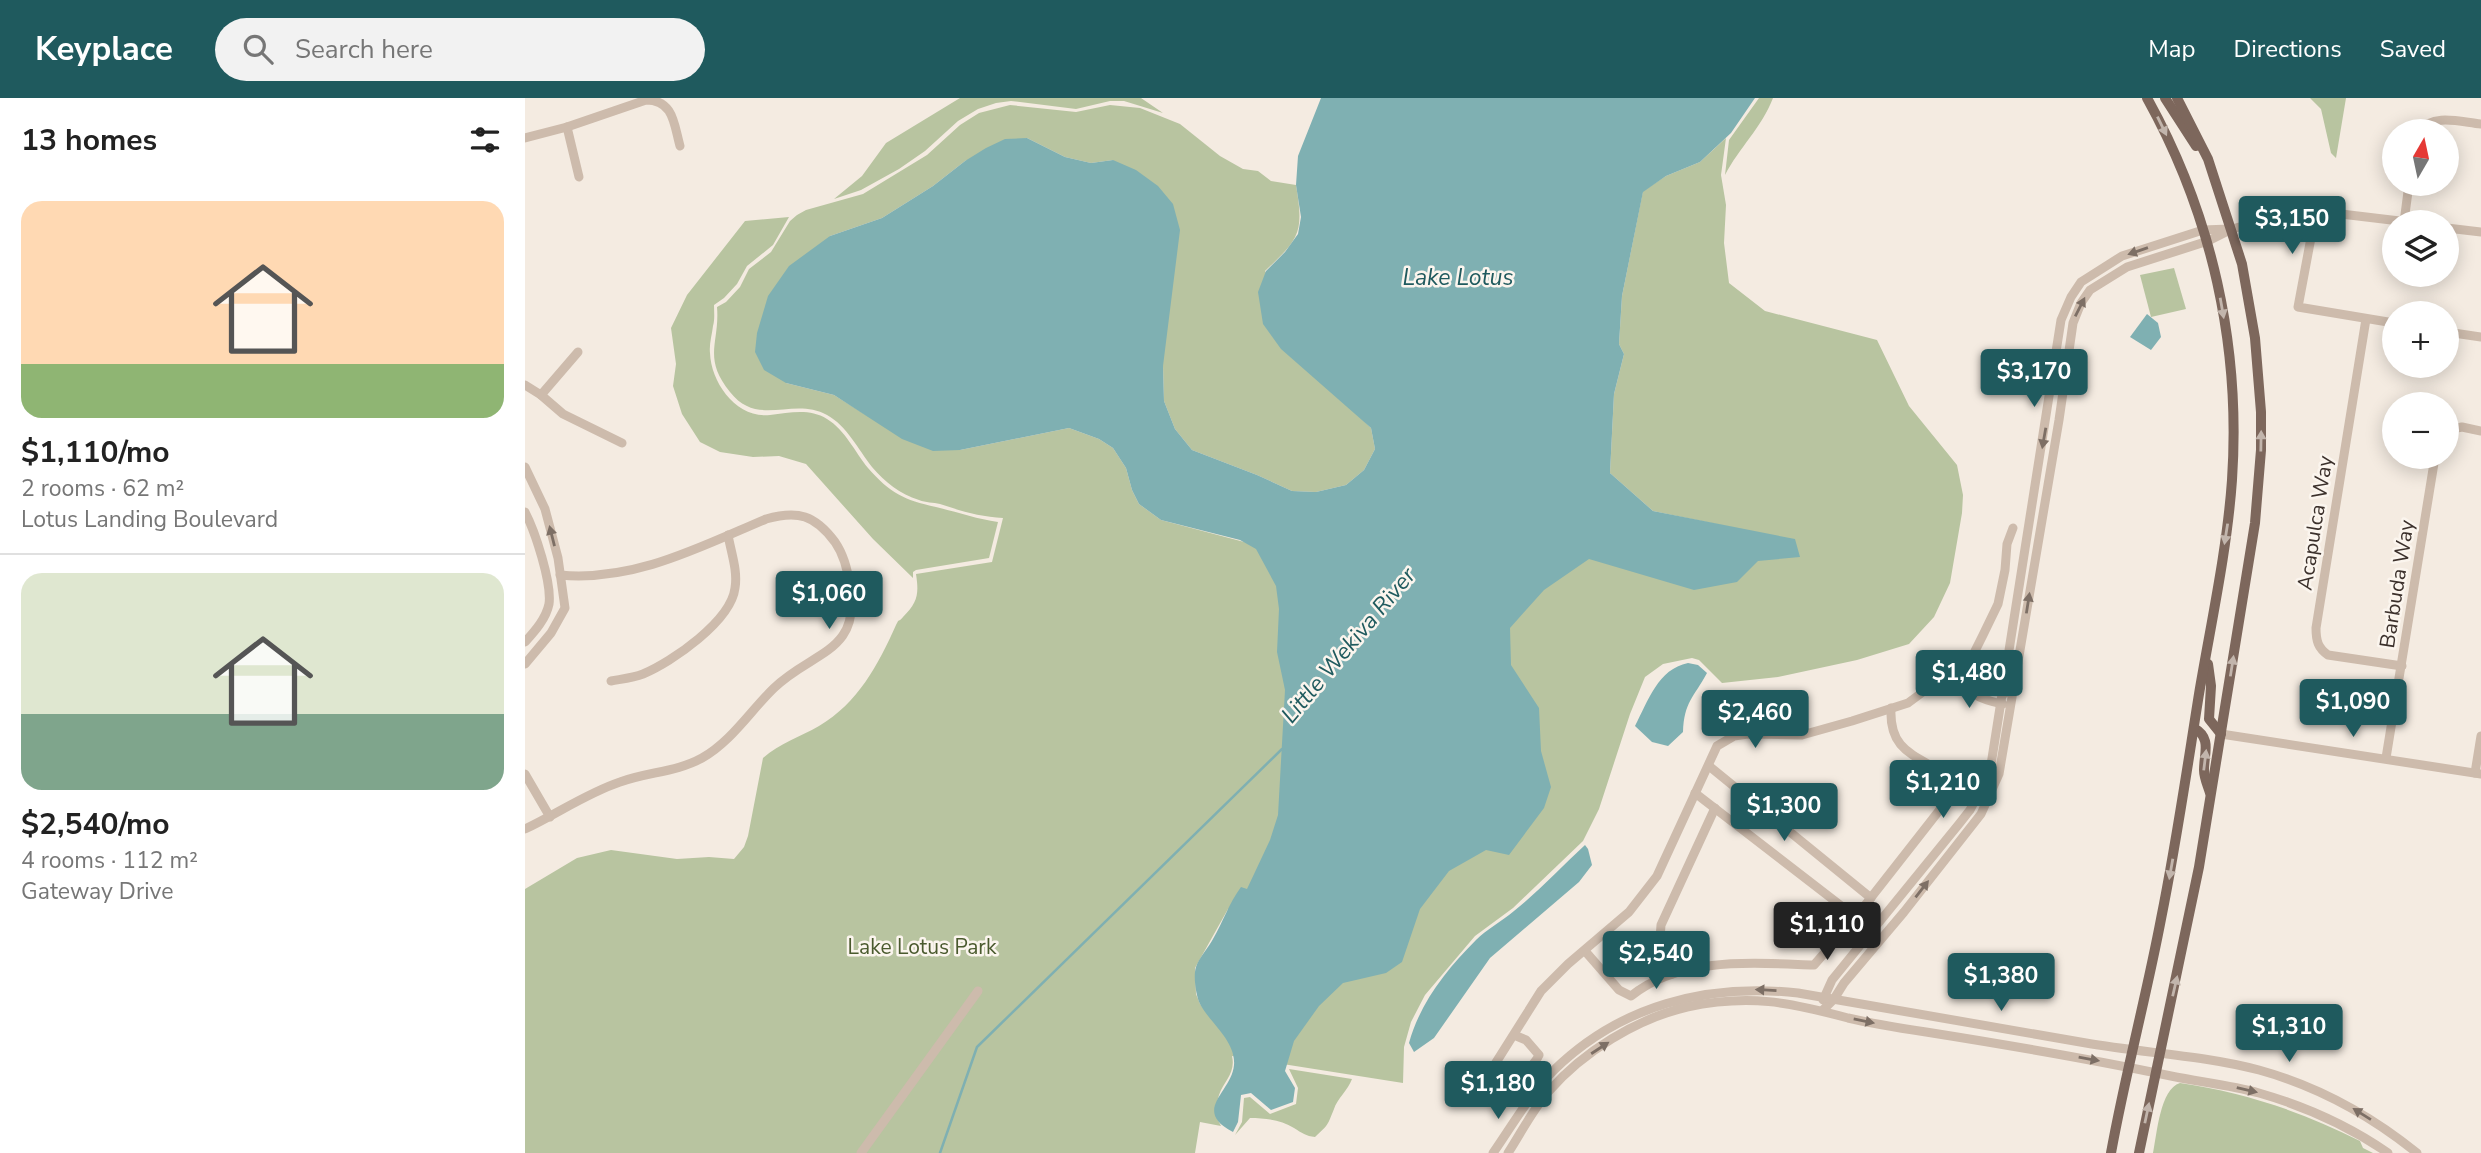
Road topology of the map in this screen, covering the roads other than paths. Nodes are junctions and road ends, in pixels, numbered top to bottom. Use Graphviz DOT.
graph roads {
  1 [pos="2147,98"];
  2 [pos="2165,98"];
  3 [pos="2177,98"];
  4 [pos="2459,122"];
  5 [pos="2481,124"];
  6 [pos="567,127"];
  7 [pos="525,138"];
  8 [pos="680,146"];
  9 [pos="2208,159"];
  10 [pos="579,177"];
  11 [pos="2316,211"];
  12 [pos="2382,219"];
  13 [pos="2231,229"];
  14 [pos="2459,229"];
  15 [pos="2203,230"];
  16 [pos="2481,232"];
  17 [pos="2208,241"];
  18 [pos="2366,319"];
  19 [pos="2382,321"];
  20 [pos="2459,334"];
  21 [pos="2481,337"];
  22 [pos="578,352"];
  23 [pos="525,385"];
  24 [pos="541,395"];
  25 [pos="2459,428"];
  26 [pos="2481,431"];
  27 [pos="622,443"];
  28 [pos="525,467"];
  29 [pos="2433,469"];
  30 [pos="525,512"];
  31 [pos="2013,528"];
  32 [pos="728,535"];
  33 [pos="560,575"];
  34 [pos="525,642"];
  35 [pos="2206,654"];
  36 [pos="525,664"];
  37 [pos="2402,666"];
  38 [pos="1956,667"];
  39 [pos="611,681"];
  40 [pos="1980,693"];
  41 [pos="2002,693"];
  42 [pos="2014,695"];
  43 [pos="2000,704"];
  44 [pos="2012,706"];
  45 [pos="1891,708"];
  46 [pos="2194,728"];
  47 [pos="2221,734"];
  48 [pos="2481,736"];
  49 [pos="2386,758"];
  50 [pos="1709,765"];
  51 [pos="525,774"];
  52 [pos="2478,774"];
  53 [pos="1695,793"];
  54 [pos="2211,796"];
  55 [pos="1715,808"];
  56 [pos="550,817"];
  57 [pos="525,829"];
  58 [pos="1871,898"];
  59 [pos="1855,918"];
  60 [pos="1871,930"];
  61 [pos="1882,937"];
  62 [pos="1585,951"];
  63 [pos="1672,974"];
  64 [pos="978,991"];
  65 [pos="1823,998"];
  66 [pos="1834,999"];
  67 [pos="1823,1010"];
  68 [pos="1967,1023"];
  69 [pos="1514,1035"];
  70 [pos="1964,1038"];
  71 [pos="2132,1050"];
  72 [pos="2160,1053"];
  73 [pos="2129,1067"];
  74 [pos="2156,1073"];
  75 [pos="2388,1131"];
  76 [pos="2375,1149"];
  77 [pos="861,1153"];
  78 [pos="1493,1153"];
  79 [pos="1508,1153"];
  80 [pos="2111,1153"];
  81 [pos="2139,1153"];
  82 [pos="2388,1153"];
  83 [pos="2417,1153"];
  1 -- 15 [label="main road, one-way"];
  2 -- 9 [label="main road"];
  3 -- 9 [label="main road"];
  4 -- 5 [label="street"];
  6 -- 7 [label="street"];
  6 -- 8 [label="street"];
  6 -- 10 [label="street"];
  9 -- 13 [label="main road"];
  11 -- 12 [label="street"];
  11 -- 13 [label="street"];
  11 -- 18 [label="street"];
  13 -- 15 [label="street"];
  13 -- 17 [label="street"];
  47 -- 13 [label="main road, one-way"];
  14 -- 16 [label="street"];
  15 -- 17 [label="main road"];
  15 -- 41 [label="street, one-way"];
  17 -- 35 [label="main road, one-way"];
  42 -- 17 [label="street, one-way"];
  18 -- 19 [label="street"];
  18 -- 37 [label="street, Acapulca Way"];
  20 -- 21 [label="street"];
  22 -- 24 [label="street"];
  23 -- 24 [label="street"];
  24 -- 27 [label="street"];
  25 -- 26 [label="street"];
  33 -- 28 [label="street, one-way"];
  29 -- 37 [label="street, Barbuda Way"];
  30 -- 34 [label="street"];
  31 -- 38 [label="street"];
  32 -- 33 [label="street"];
  32 -- 39 [label="street"];
  32 -- 56 [label="street"];
  33 -- 36 [label="street"];
  35 -- 46 [label="main road"];
  35 -- 47 [label="main road"];
  37 -- 49 [label="street, Barbuda Way"];
  38 -- 40 [label="street"];
  38 -- 45 [label="street"];
  40 -- 41 [label="street"];
  40 -- 43 [label="street"];
  41 -- 42 [label="street"];
  41 -- 43 [label="street"];
  42 -- 44 [label="street"];
  43 -- 44 [label="street"];
  43 -- 60 [label="street"];
  61 -- 44 [label="street, one-way"];
  45 -- 50 [label="street"];
  45 -- 58 [label="street"];
  54 -- 46 [label="main road, one-way"];
  46 -- 71 [label="main road, one-way"];
  47 -- 49 [label="street"];
  47 -- 54 [label="main road"];
  48 -- 52 [label="street"];
  49 -- 52 [label="street"];
  50 -- 53 [label="street"];
  50 -- 58 [label="street"];
  51 -- 56 [label="street"];
  53 -- 55 [label="street"];
  53 -- 62 [label="street"];
  72 -- 54 [label="main road, one-way"];
  55 -- 59 [label="street"];
  55 -- 63 [label="street"];
  56 -- 57 [label="street"];
  58 -- 59 [label="street"];
  59 -- 60 [label="street"];
  59 -- 63 [label="street"];
  60 -- 61 [label="street"];
  60 -- 65 [label="street"];
  61 -- 66 [label="street"];
  62 -- 63 [label="street"];
  62 -- 69 [label="street"];
  64 -- 77 [label="street"];
  65 -- 66 [label="street"];
  65 -- 67 [label="street"];
  65 -- 78 [label="street, one-way"];
  66 -- 67 [label="street"];
  66 -- 68 [label="street"];
  67 -- 70 [label="street, one-way"];
  79 -- 67 [label="street, one-way"];
  68 -- 70 [label="street"];
  68 -- 71 [label="street"];
  69 -- 69 [label="street"];
  70 -- 73 [label="street, one-way"];
  71 -- 72 [label="street"];
  71 -- 73 [label="main road"];
  72 -- 74 [label="main road"];
  75 -- 72 [label="street, one-way"];
  73 -- 74 [label="street"];
  73 -- 80 [label="main road"];
  74 -- 76 [label="street, one-way"];
  81 -- 74 [label="main road, one-way"];
  75 -- 76 [label="street"];
  75 -- 83 [label="street"];
  76 -- 82 [label="street"];
}
